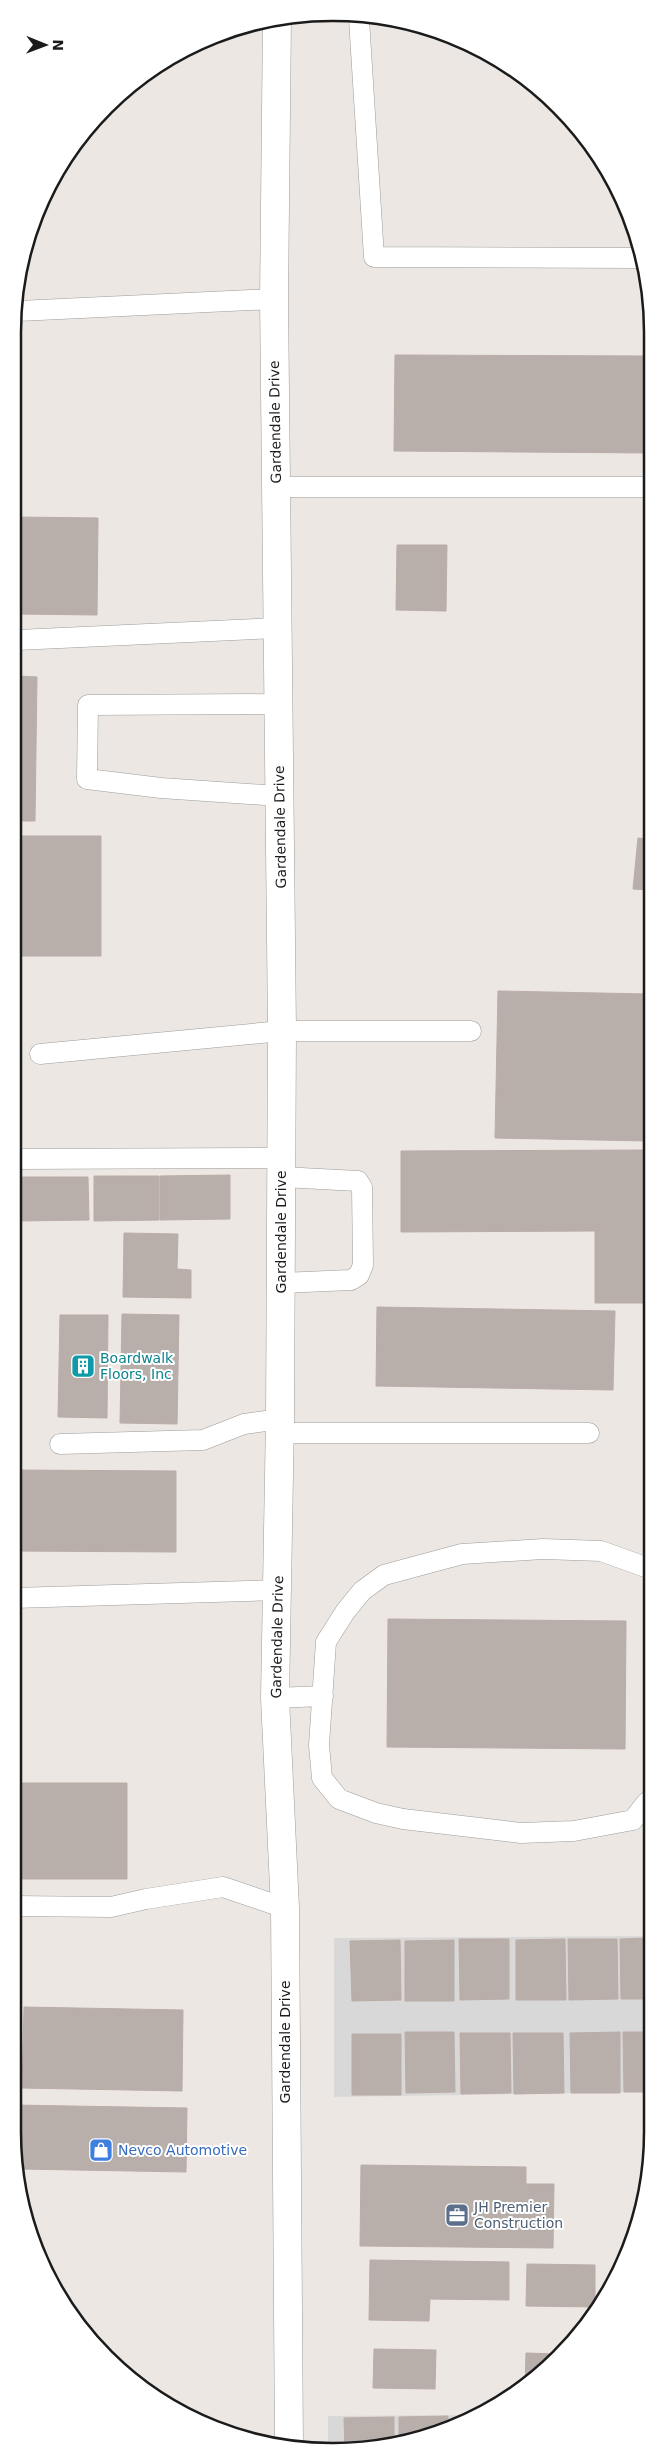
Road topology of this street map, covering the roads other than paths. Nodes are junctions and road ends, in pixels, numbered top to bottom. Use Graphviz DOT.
graph roads {
  1 [pos="359,23"];
  2 [pos="277,26"];
  3 [pos="634,258"];
  4 [pos="274,299"];
  5 [pos="22,311"];
  6 [pos="276,487"];
  7 [pos="644,487"];
  8 [pos="277,628"];
  9 [pos="21,640"];
  10 [pos="278,704"];
  11 [pos="279,796"];
  12 [pos="471,1031"];
  13 [pos="282,1032"];
  14 [pos="40,1054"];
  15 [pos="21,1159"];
  16 [pos="282,1167"];
  17 [pos="281,1283"];
  18 [pos="280,1426"];
  19 [pos="589,1433"];
  20 [pos="60,1444"];
  21 [pos="644,1567"];
  22 [pos="277,1590"];
  23 [pos="21,1598"];
  24 [pos="323,1696"];
  25 [pos="276,1698"];
  26 [pos="644,1806"];
  27 [pos="21,1906"];
  28 [pos="284,1908"];
  29 [pos="289,2440"];
  1 -- 3 [label="lane"];
  2 -- 4 [label="street, Gardendale Drive"];
  4 -- 5 [label="lane"];
  4 -- 6 [label="street, Gardendale Drive"];
  6 -- 7 [label="lane"];
  6 -- 8 [label="street, Gardendale Drive"];
  8 -- 9 [label="lane"];
  8 -- 10 [label="street, Gardendale Drive"];
  10 -- 11 [label="street, Gardendale Drive"];
  10 -- 11 [label="lane"];
  11 -- 13 [label="street, Gardendale Drive"];
  12 -- 13 [label="lane"];
  13 -- 14 [label="lane"];
  13 -- 16 [label="street, Gardendale Drive"];
  15 -- 16 [label="lane"];
  16 -- 17 [label="street, Gardendale Drive"];
  16 -- 17 [label="lane"];
  17 -- 18 [label="street, Gardendale Drive"];
  18 -- 19 [label="lane"];
  18 -- 20 [label="lane"];
  18 -- 22 [label="street, Gardendale Drive"];
  21 -- 24 [label="lane"];
  22 -- 23 [label="lane"];
  22 -- 25 [label="street, Gardendale Drive"];
  24 -- 25 [label="lane"];
  24 -- 26 [label="lane"];
  25 -- 28 [label="street, Gardendale Drive"];
  27 -- 28 [label="lane"];
  28 -- 29 [label="street, Gardendale Drive"];
}
